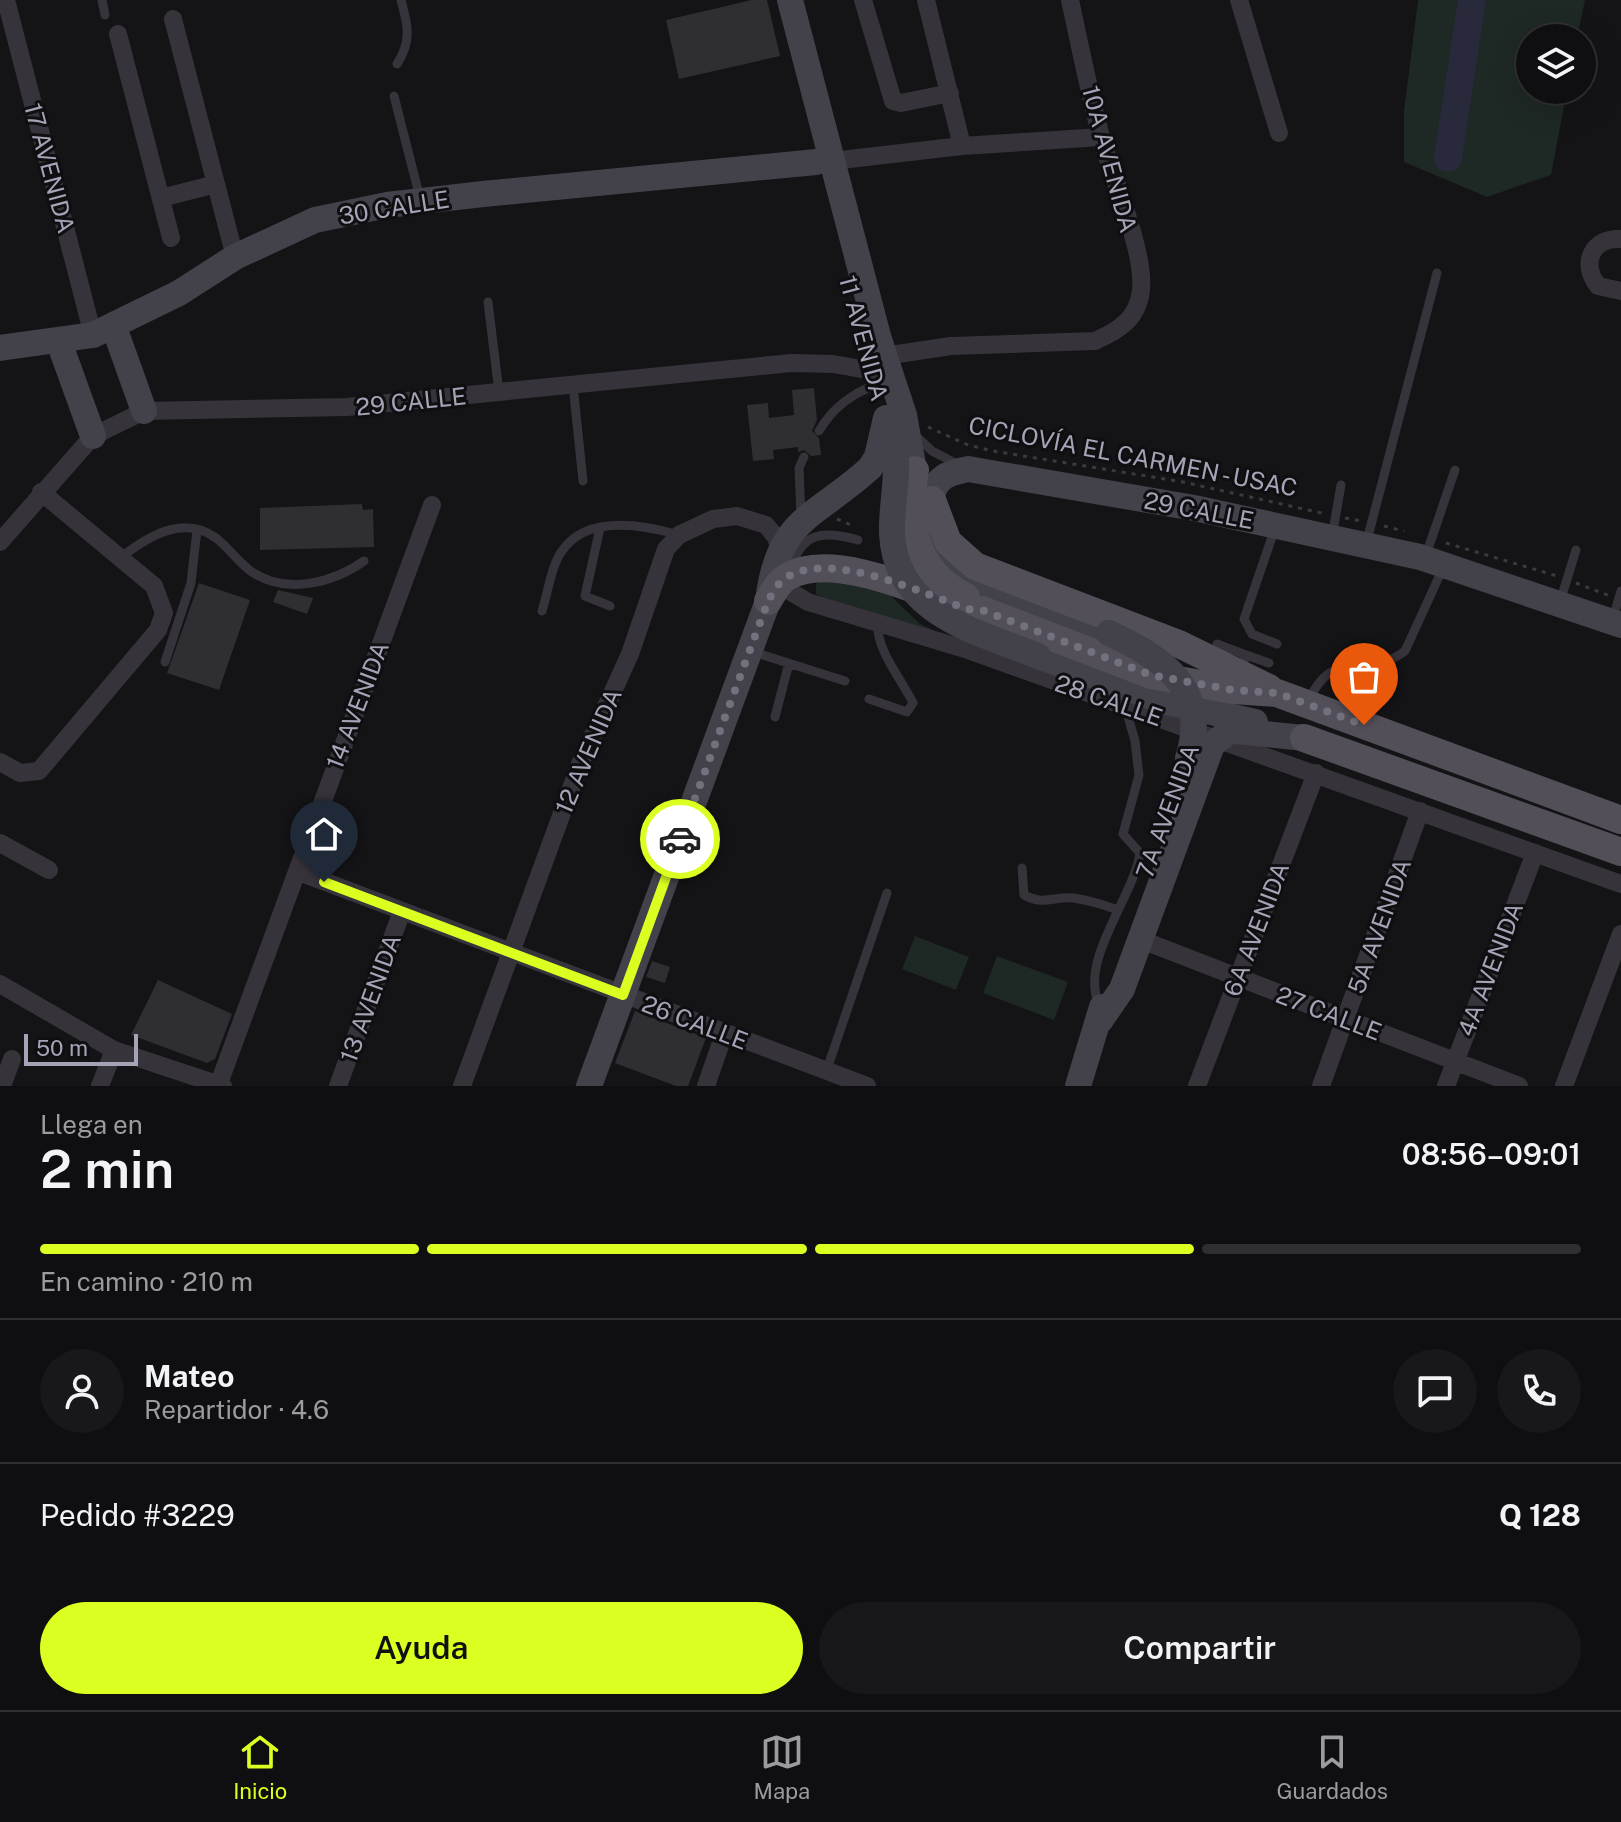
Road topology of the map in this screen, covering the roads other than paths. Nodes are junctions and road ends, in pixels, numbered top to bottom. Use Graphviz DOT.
graph roads {
  1 [pos="6,0"];
  2 [pos="102,0"];
  3 [pos="401,0"];
  4 [pos="773,0"];
  5 [pos="790,0"];
  6 [pos="863,0"];
  7 [pos="926,0"];
  8 [pos="1070,0"];
  9 [pos="1239,0"];
  10 [pos="105,15"];
  11 [pos="173,19"];
  12 [pos="118,34"];
  13 [pos="397,64"];
  14 [pos="950,93"];
  15 [pos="394,96"];
  16 [pos="1279,133"];
  17 [pos="1101,137"];
  18 [pos="962,146"];
  19 [pos="824,162"];
  20 [pos="216,184"];
  21 [pos="161,198"];
  22 [pos="421,201"];
  23 [pos="171,238"];
  24 [pos="1621,239"];
  25 [pos="235,257"];
  26 [pos="1437,273"];
  27 [pos="1621,291"];
  28 [pos="488,302"];
  29 [pos="1134,317"];
  30 [pos="104,331"];
  31 [pos="59,342"];
  32 [pos="0,348"];
  33 [pos="878,370"];
  34 [pos="573,385"];
  35 [pos="499,392"];
  36 [pos="144,411"];
  37 [pos="904,417"];
  38 [pos="819,431"];
  39 [pos="93,436"];
  40 [pos="804,457"];
  41 [pos="968,469"];
  42 [pos="915,470"];
  43 [pos="1455,470"];
  44 [pos="583,481"];
  45 [pos="1341,485"];
  46 [pos="41,492"];
  47 [pos="932,500"];
  48 [pos="432,505"];
  49 [pos="801,519"];
  50 [pos="1276,525"];
  51 [pos="1334,526"];
  52 [pos="600,528"];
  53 [pos="197,530"];
  54 [pos="1369,533"];
  55 [pos="679,535"];
  56 [pos="858,540"];
  57 [pos="0,542"];
  58 [pos="1576,550"];
  59 [pos="1434,554"];
  60 [pos="120,558"];
  61 [pos="364,561"];
  62 [pos="784,564"];
  63 [pos="768,601"];
  64 [pos="1023,603"];
  65 [pos="1559,605"];
  66 [pos="610,606"];
  67 [pos="1618,609"];
  68 [pos="982,610"];
  69 [pos="542,611"];
  70 [pos="877,622"];
  71 [pos="1217,644"];
  72 [pos="1277,644"];
  73 [pos="750,651"];
  74 [pos="165,662"];
  75 [pos="789,663"];
  76 [pos="1269,663"];
  77 [pos="1244,664"];
  78 [pos="845,681"];
  79 [pos="1277,693"];
  80 [pos="869,699"];
  81 [pos="1307,704"];
  82 [pos="1125,706"];
  83 [pos="775,717"];
  84 [pos="1219,738"];
  85 [pos="1304,738"];
  86 [pos="0,762"];
  87 [pos="1316,773"];
  88 [pos="1420,811"];
  89 [pos="1621,820"];
  90 [pos="0,843"];
  91 [pos="1621,852"];
  92 [pos="1535,853"];
  93 [pos="1022,868"];
  94 [pos="49,870"];
  95 [pos="299,872"];
  96 [pos="1621,884"];
  97 [pos="887,893"];
  98 [pos="1118,910"];
  99 [pos="402,911"];
  100 [pos="1621,934"];
  101 [pos="1139,939"];
  102 [pos="511,952"];
  103 [pos="1238,978"];
  104 [pos="0,984"];
  105 [pos="623,995"];
  106 [pos="1101,1015"];
  107 [pos="1345,1019"];
  108 [pos="724,1034"];
  109 [pos="114,1050"];
  110 [pos="12,1059"];
  111 [pos="1454,1061"];
  112 [pos="829,1077"];
  113 [pos="220,1085"];
  114 [pos="2,1086"];
  115 [pos="100,1086"];
  116 [pos="338,1086"];
  117 [pos="462,1086"];
  118 [pos="589,1086"];
  119 [pos="706,1086"];
  120 [pos="867,1086"];
  121 [pos="1078,1086"];
  122 [pos="1197,1086"];
  123 [pos="1321,1086"];
  124 [pos="1446,1086"];
  125 [pos="1519,1086"];
  126 [pos="1564,1086"];
  1 -- 30 [label="street, 17 AVENIDA"];
  2 -- 10 [label="lane"];
  3 -- 13 [label="lane"];
  4 -- 19 [label="street, 11 AVENIDA"];
  5 -- 19 [label="street, 11 AVENIDA"];
  6 -- 14 [label="street"];
  7 -- 14 [label="street"];
  8 -- 17 [label="street, 10A AVENIDA"];
  9 -- 16 [label="street"];
  11 -- 20 [label="street"];
  12 -- 21 [label="street"];
  14 -- 18 [label="street"];
  15 -- 22 [label="lane"];
  17 -- 18 [label="street, 30 CALLE"];
  17 -- 29 [label="street, 10A AVENIDA"];
  18 -- 19 [label="street, 30 CALLE"];
  19 -- 22 [label="street, 30 CALLE"];
  19 -- 33 [label="street, 11 AVENIDA"];
  20 -- 21 [label="street"];
  20 -- 25 [label="street"];
  21 -- 23 [label="street"];
  22 -- 25 [label="street, 30 CALLE"];
  24 -- 27 [label="street"];
  25 -- 30 [label="street, 30 CALLE"];
  26 -- 54 [label="lane"];
  28 -- 35 [label="lane"];
  29 -- 33 [label="street, 29 CALLE"];
  30 -- 31 [label="street, 30 CALLE"];
  30 -- 36 [label="street"];
  31 -- 32 [label="street, 30 CALLE"];
  31 -- 39 [label="street"];
  33 -- 34 [label="street, 29 CALLE"];
  33 -- 37 [label="street, 11 AVENIDA"];
  33 -- 38 [label="lane"];
  34 -- 35 [label="street, 29 CALLE"];
  34 -- 44 [label="lane"];
  35 -- 36 [label="street, 29 CALLE"];
  36 -- 39 [label="street, 29 CALLE"];
  37 -- 41 [label="lane"];
  37 -- 42 [label="street, 11 AVENIDA"];
  37 -- 49 [label="street, 11 AVENIDA"];
  37 -- 85 [label="street, bridge"];
  39 -- 46 [label="street, 29 CALLE"];
  40 -- 49 [label="lane"];
  41 -- 47 [label="street"];
  41 -- 50 [label="street, 29 CALLE"];
  42 -- 64 [label="street, 7A AVENIDA"];
  42 -- 68 [label="main road"];
  43 -- 59 [label="lane"];
  45 -- 51 [label="lane"];
  46 -- 57 [label="street, 29 CALLE"];
  46 -- 60 [label="street"];
  47 -- 64 [label="street"];
  47 -- 77 [label="main road"];
  48 -- 95 [label="street, 14 AVENIDA"];
  49 -- 62 [label="street, 11 AVENIDA"];
  50 -- 51 [label="street, 29 CALLE"];
  50 -- 72 [label="lane"];
  51 -- 54 [label="street, 29 CALLE"];
  52 -- 55 [label="lane"];
  52 -- 66 [label="lane"];
  52 -- 69 [label="lane"];
  53 -- 60 [label="lane"];
  53 -- 61 [label="lane"];
  53 -- 74 [label="lane"];
  54 -- 59 [label="street, 29 CALLE"];
  55 -- 62 [label="street"];
  55 -- 102 [label="street, 12 AVENIDA"];
  56 -- 62 [label="lane"];
  58 -- 65 [label="lane"];
  59 -- 65 [label="street, 29 CALLE"];
  59 -- 81 [label="lane"];
  60 -- 86 [label="street"];
  62 -- 63 [label="main road"];
  62 -- 68 [label="main road"];
  62 -- 70 [label="street, 28 CALLE"];
  63 -- 73 [label="street"];
  64 -- 106 [label="street, 7A AVENIDA, bridge"];
  65 -- 67 [label="street, 29 CALLE"];
  68 -- 79 [label="main road"];
  70 -- 80 [label="lane"];
  70 -- 82 [label="street, 28 CALLE"];
  71 -- 77 [label="lane"];
  73 -- 75 [label="lane"];
  73 -- 105 [label="street"];
  75 -- 78 [label="lane"];
  75 -- 83 [label="lane"];
  76 -- 77 [label="lane"];
  77 -- 79 [label="main road"];
  79 -- 81 [label="main road"];
  81 -- 89 [label="main road"];
  82 -- 84 [label="street, 28 CALLE"];
  82 -- 98 [label="lane"];
  84 -- 85 [label="street, 7A AVENIDA"];
  84 -- 87 [label="street, 28 CALLE"];
  84 -- 101 [label="street, 7A AVENIDA"];
  85 -- 91 [label="main road"];
  87 -- 88 [label="street, 28 CALLE"];
  87 -- 103 [label="street, 6A AVENIDA"];
  88 -- 92 [label="street, 28 CALLE"];
  88 -- 107 [label="street, 5A AVENIDA"];
  90 -- 94 [label="street"];
  92 -- 96 [label="street, 28 CALLE"];
  92 -- 111 [label="street, 4A AVENIDA"];
  93 -- 98 [label="lane"];
  95 -- 99 [label="street, 26 CALLE"];
  95 -- 113 [label="street, 14 AVENIDA"];
  97 -- 112 [label="lane"];
  98 -- 106 [label="lane"];
  99 -- 102 [label="street, 26 CALLE"];
  99 -- 116 [label="street, 13 AVENIDA"];
  100 -- 126 [label="street"];
  101 -- 103 [label="street, 27 CALLE"];
  101 -- 106 [label="street, 7A AVENIDA"];
  102 -- 105 [label="street, 26 CALLE"];
  102 -- 117 [label="street, 12 AVENIDA"];
  103 -- 107 [label="street, 27 CALLE"];
  103 -- 122 [label="street, 6A AVENIDA"];
  104 -- 109 [label="street"];
  105 -- 108 [label="street, 26 CALLE"];
  105 -- 118 [label="street"];
  106 -- 121 [label="street, 7A AVENIDA"];
  107 -- 111 [label="street, 27 CALLE"];
  107 -- 123 [label="street, 5A AVENIDA"];
  108 -- 112 [label="street, 26 CALLE"];
  108 -- 119 [label="street"];
  109 -- 113 [label="street"];
  109 -- 115 [label="street"];
  110 -- 114 [label="street"];
  111 -- 124 [label="street, 4A AVENIDA"];
  111 -- 125 [label="street, 27 CALLE"];
  112 -- 120 [label="street, 26 CALLE"];
}
